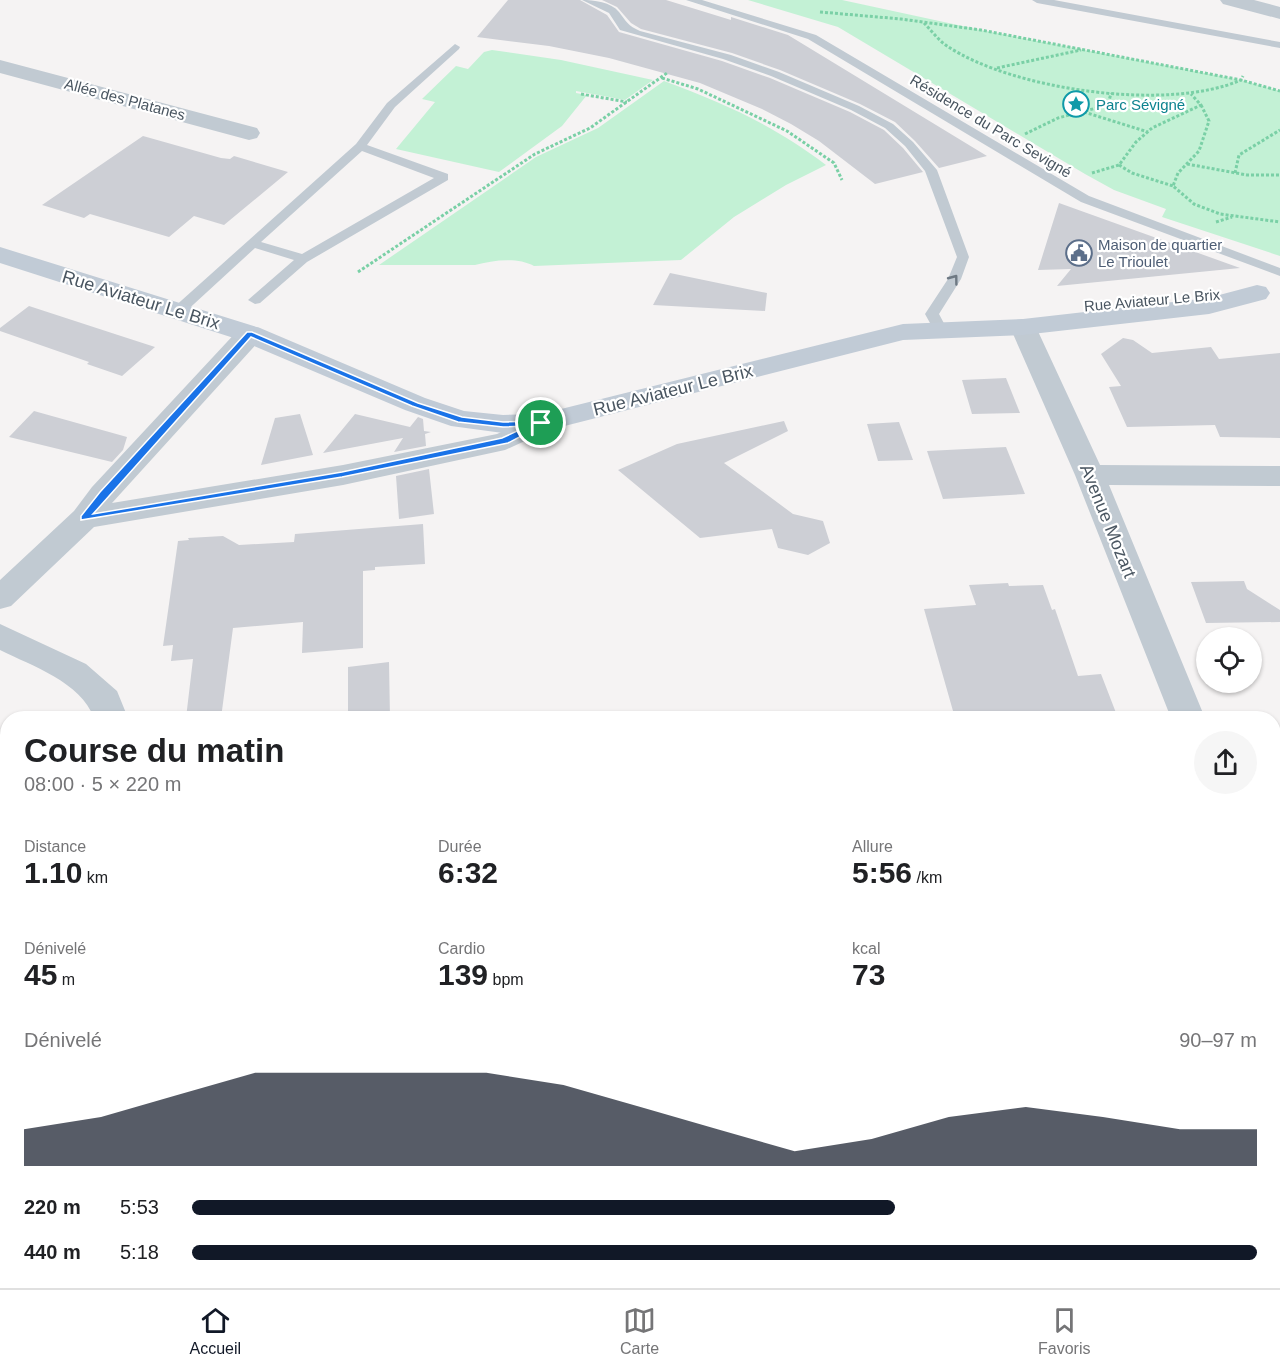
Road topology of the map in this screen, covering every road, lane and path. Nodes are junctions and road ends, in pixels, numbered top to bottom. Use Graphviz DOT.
graph roads {
  1 [pos="587,0"];
  2 [pos="715,0"];
  3 [pos="1037,0"];
  4 [pos="1230,0"];
  5 [pos="696,2"];
  6 [pos="812,12"];
  7 [pos="1280,13"];
  8 [pos="924,22"];
  9 [pos="1280,45"];
  10 [pos="455,47"];
  11 [pos="1083,50"];
  12 [pos="0,66"];
  13 [pos="996,68"];
  14 [pos="667,73"];
  15 [pos="1243,76"];
  16 [pos="662,78"];
  17 [pos="1241,80"];
  18 [pos="1280,91"];
  19 [pos="1111,93"];
  20 [pos="1191,93"];
  21 [pos="581,94"];
  22 [pos="627,102"];
  23 [pos="1201,105"];
  24 [pos="1083,112"];
  25 [pos="1280,130"];
  26 [pos="1148,132"];
  27 [pos="249,133"];
  28 [pos="360,146"];
  29 [pos="997,147"];
  30 [pos="1186,164"];
  31 [pos="1119,165"];
  32 [pos="1235,173"];
  33 [pos="1280,175"];
  34 [pos="842,180"];
  35 [pos="1053,180"];
  36 [pos="1173,186"];
  37 [pos="1280,222"];
  38 [pos="252,243"];
  39 [pos="0,255"];
  40 [pos="303,259"];
  41 [pos="358,272"];
  42 [pos="1280,272"];
  43 [pos="1269,292"];
  44 [pos="255,300"];
  45 [pos="177,312"];
  46 [pos="1023,327"];
  47 [pos="940,329"];
  48 [pos="250,334"];
  49 [pos="541,423"];
  50 [pos="1090,475"];
  51 [pos="1280,476"];
  52 [pos="85,518"];
  53 [pos="0,598"];
  54 [pos="0,636"];
  55 [pos="109,711"];
  56 [pos="1185,711"];
  47 -- 1 [label="lane, one-way"];
  2 -- 5 [label="lane"];
  3 -- 9 [label="lane"];
  4 -- 7 [label="street"];
  5 -- 29 [label="lane, Résidence du Parc Sevigné"];
  6 -- 8 [label="path"];
  8 -- 11 [label="path"];
  8 -- 13 [label="path"];
  10 -- 28 [label="lane"];
  11 -- 13 [label="path"];
  11 -- 17 [label="path"];
  12 -- 27 [label="street, Allée des Platanes"];
  13 -- 19 [label="path"];
  14 -- 16 [label="path"];
  15 -- 17 [label="path"];
  16 -- 22 [label="path"];
  16 -- 34 [label="path"];
  17 -- 18 [label="path"];
  17 -- 20 [label="path"];
  19 -- 20 [label="path"];
  19 -- 24 [label="path"];
  20 -- 23 [label="path"];
  21 -- 22 [label="path"];
  22 -- 41 [label="path"];
  23 -- 26 [label="path"];
  23 -- 30 [label="path"];
  24 -- 26 [label="path"];
  24 -- 29 [label="path"];
  25 -- 32 [label="path"];
  26 -- 31 [label="path"];
  28 -- 38 [label="lane"];
  28 -- 40 [label="lane"];
  29 -- 35 [label="lane, Résidence du Parc Sevigné"];
  30 -- 32 [label="path"];
  30 -- 36 [label="path"];
  31 -- 35 [label="path"];
  31 -- 36 [label="path"];
  32 -- 33 [label="path"];
  35 -- 42 [label="lane, Résidence du Parc Sevigné"];
  36 -- 37 [label="path"];
  38 -- 40 [label="lane"];
  38 -- 45 [label="lane"];
  39 -- 45 [label="main road, Rue Aviateur Le Brix"];
  40 -- 44 [label="lane"];
  43 -- 46 [label="main road, Rue Aviateur Le Brix"];
  43 -- 47 [label="main road, Rue Aviateur Le Brix"];
  45 -- 48 [label="main road, Rue Aviateur Le Brix"];
  46 -- 47 [label="main road, Rue Aviateur Le Brix"];
  46 -- 50 [label="street, Avenue Mozart"];
  47 -- 49 [label="main road, Rue Aviateur Le Brix"];
  48 -- 49 [label="main road, Rue Aviateur Le Brix"];
  48 -- 52 [label="street"];
  49 -- 52 [label="street"];
  50 -- 51 [label="street"];
  50 -- 56 [label="street, Avenue Mozart"];
  52 -- 53 [label="street"];
  54 -- 55 [label="street"];
}
